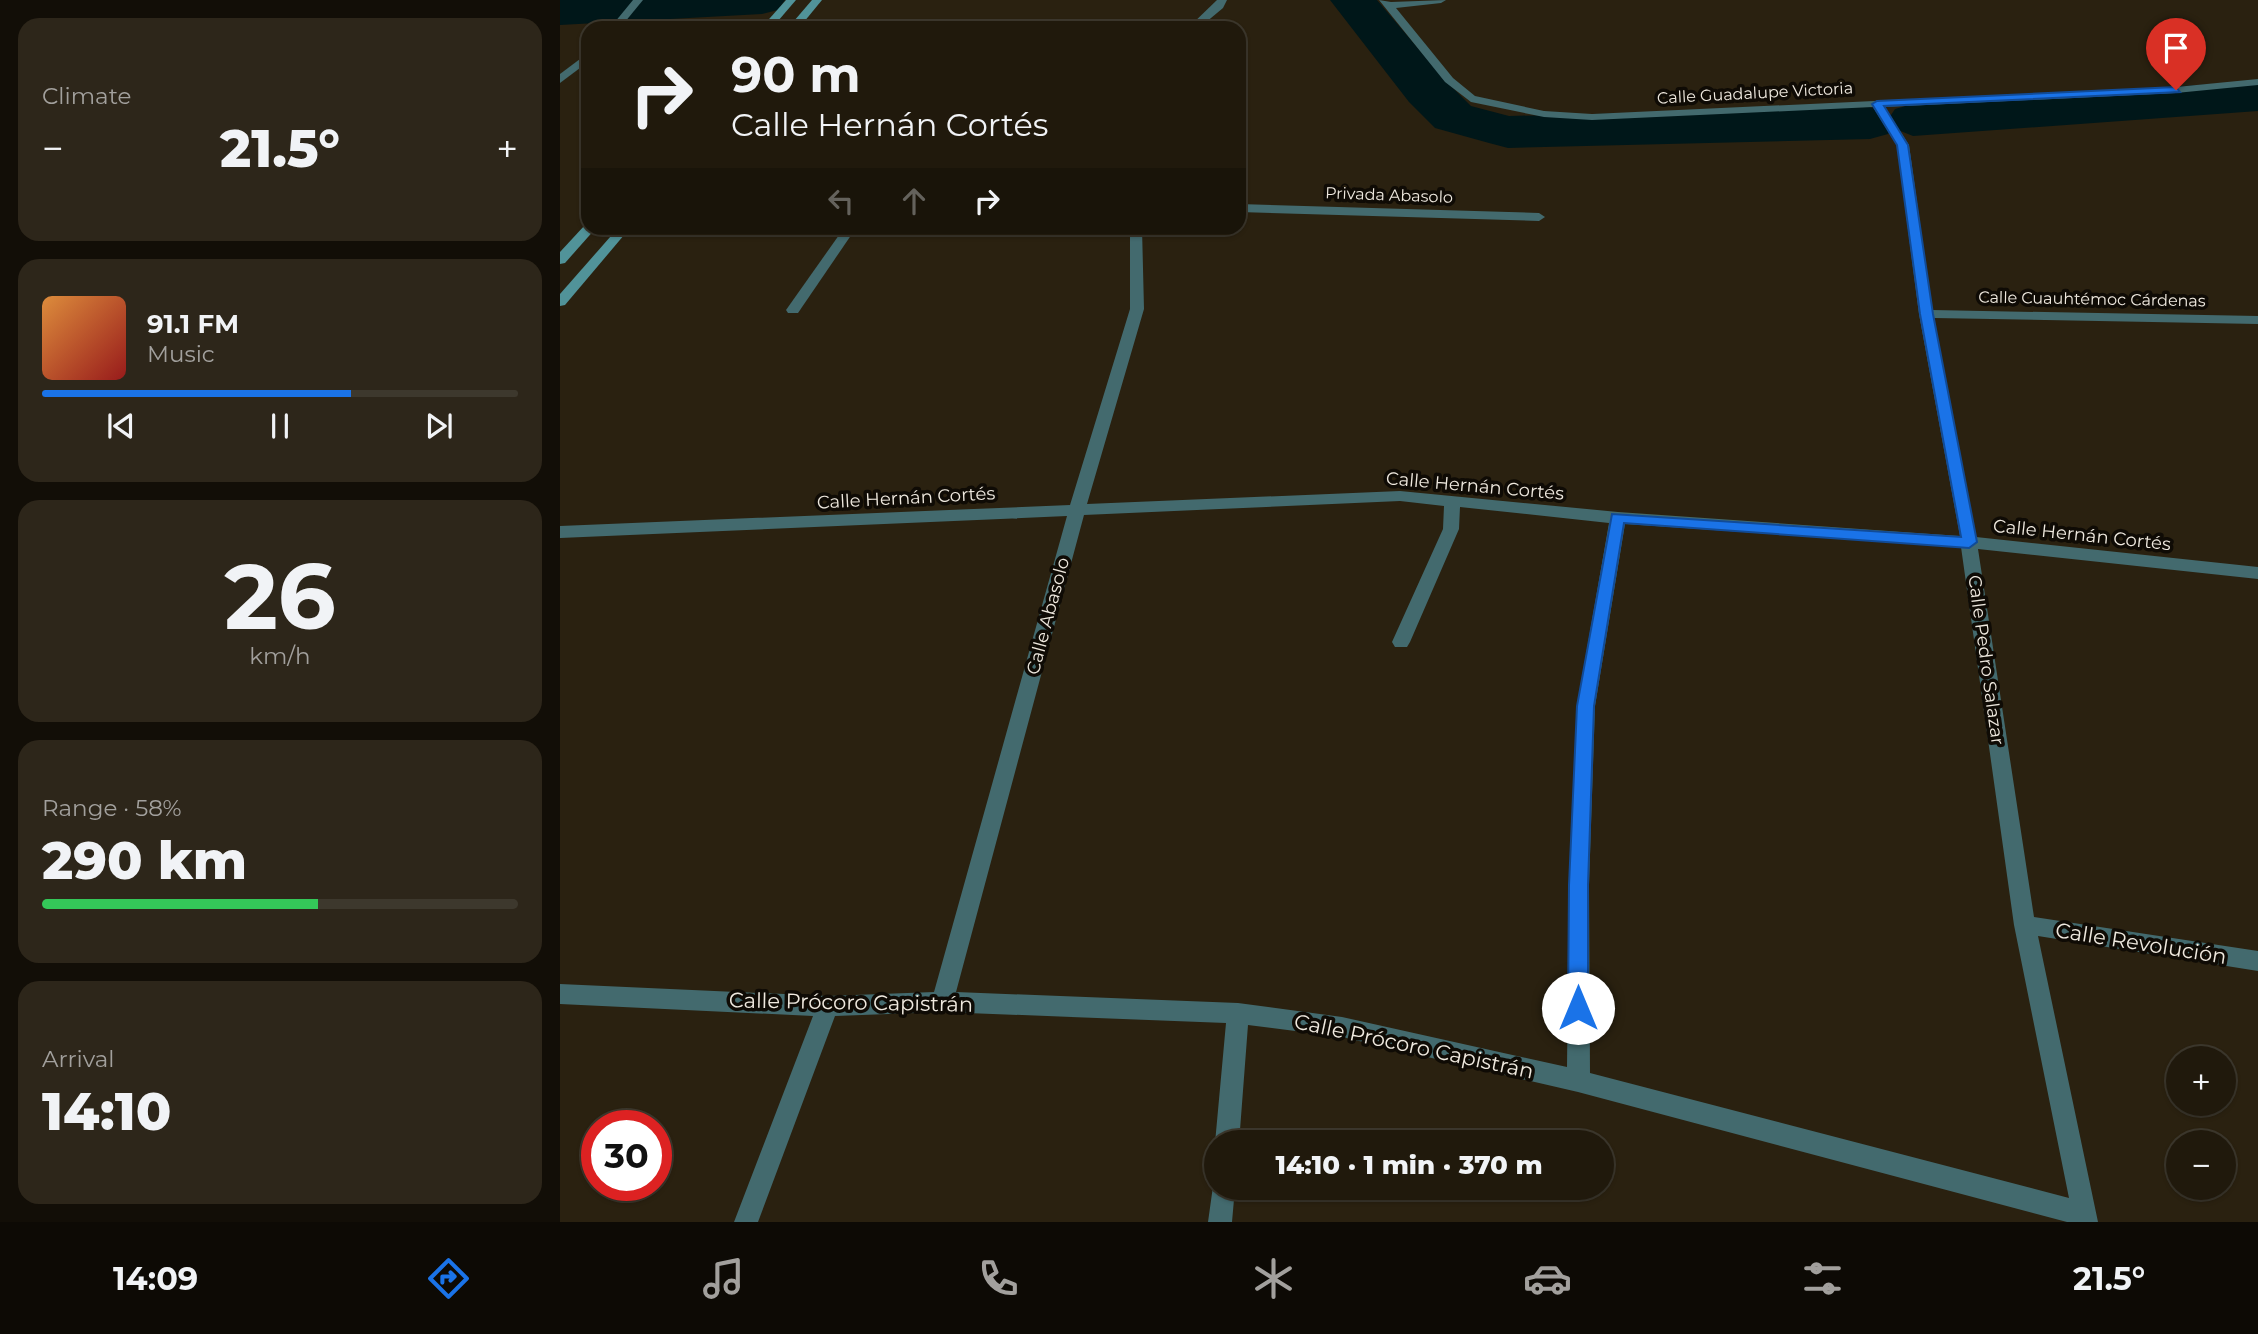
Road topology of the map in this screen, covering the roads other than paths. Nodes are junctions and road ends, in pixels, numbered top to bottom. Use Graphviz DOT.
graph roads {
  1 [pos="638,0"];
  2 [pos="791,0"];
  3 [pos="817,0"];
  4 [pos="1441,0"];
  5 [pos="1220,3"];
  6 [pos="1388,3"];
  7 [pos="621,21"];
  8 [pos="772,21"];
  9 [pos="799,21"];
  10 [pos="1201,21"];
  11 [pos="581,57"];
  12 [pos="560,58"];
  13 [pos="581,62"];
  14 [pos="560,80"];
  15 [pos="2258,82"];
  16 [pos="1877,104"];
  17 [pos="1246,208"];
  18 [pos="1539,217"];
  19 [pos="583,235"];
  20 [pos="618,235"];
  21 [pos="845,235"];
  22 [pos="1136,235"];
  23 [pos="560,260"];
  24 [pos="560,302"];
  25 [pos="793,310"];
  26 [pos="1926,314"];
  27 [pos="2258,320"];
  28 [pos="1452,502"];
  29 [pos="1077,509"];
  30 [pos="1618,518"];
  31 [pos="560,533"];
  32 [pos="1969,542"];
  33 [pos="2258,573"];
  34 [pos="1401,642"];
  35 [pos="2025,925"];
  36 [pos="2258,961"];
  37 [pos="560,994"];
  38 [pos="942,1002"];
  39 [pos="828,1006"];
  40 [pos="1238,1013"];
  41 [pos="1578,1082"];
  42 [pos="1228,1130"];
  43 [pos="1222,1200"];
  44 [pos="2085,1218"];
  45 [pos="746,1222"];
  46 [pos="1220,1222"];
  1 -- 7 [label="street"];
  2 -- 8 [label="main road"];
  3 -- 9 [label="main road"];
  4 -- 6 [label="street"];
  5 -- 10 [label="street"];
  6 -- 16 [label="street, Calle Guadalupe Victoria"];
  11 -- 12 [label="street"];
  13 -- 14 [label="street"];
  15 -- 16 [label="street, Calle Guadalupe Victoria"];
  16 -- 26 [label="street, Calle Pedro Salazar"];
  17 -- 18 [label="street, Privada Abasolo"];
  19 -- 23 [label="main road"];
  20 -- 24 [label="main road"];
  21 -- 25 [label="street"];
  22 -- 29 [label="street, Calle Abasolo"];
  26 -- 27 [label="street, Calle Cuauhtémoc Cárdenas"];
  26 -- 32 [label="street, Calle Pedro Salazar"];
  28 -- 29 [label="street, Calle Hernán Cortés"];
  28 -- 30 [label="street, Calle Hernán Cortés"];
  28 -- 34 [label="street"];
  29 -- 31 [label="street, Calle Hernán Cortés"];
  29 -- 38 [label="street, Calle Abasolo"];
  30 -- 32 [label="street, Calle Hernán Cortés"];
  30 -- 41 [label="street"];
  32 -- 33 [label="street, Calle Hernán Cortés"];
  32 -- 35 [label="street, Calle Pedro Salazar"];
  35 -- 36 [label="street, Calle Revolución"];
  35 -- 44 [label="street, Calle Pedro Salazar"];
  37 -- 39 [label="street, Calle Prócoro Capistrán"];
  38 -- 39 [label="street, Calle Prócoro Capistrán"];
  38 -- 40 [label="street, Calle Prócoro Capistrán"];
  39 -- 45 [label="street"];
  40 -- 41 [label="street, Calle Prócoro Capistrán"];
  40 -- 42 [label="street"];
  41 -- 44 [label="street, Calle Prócoro Capistrán"];
  43 -- 46 [label="street"];
}
